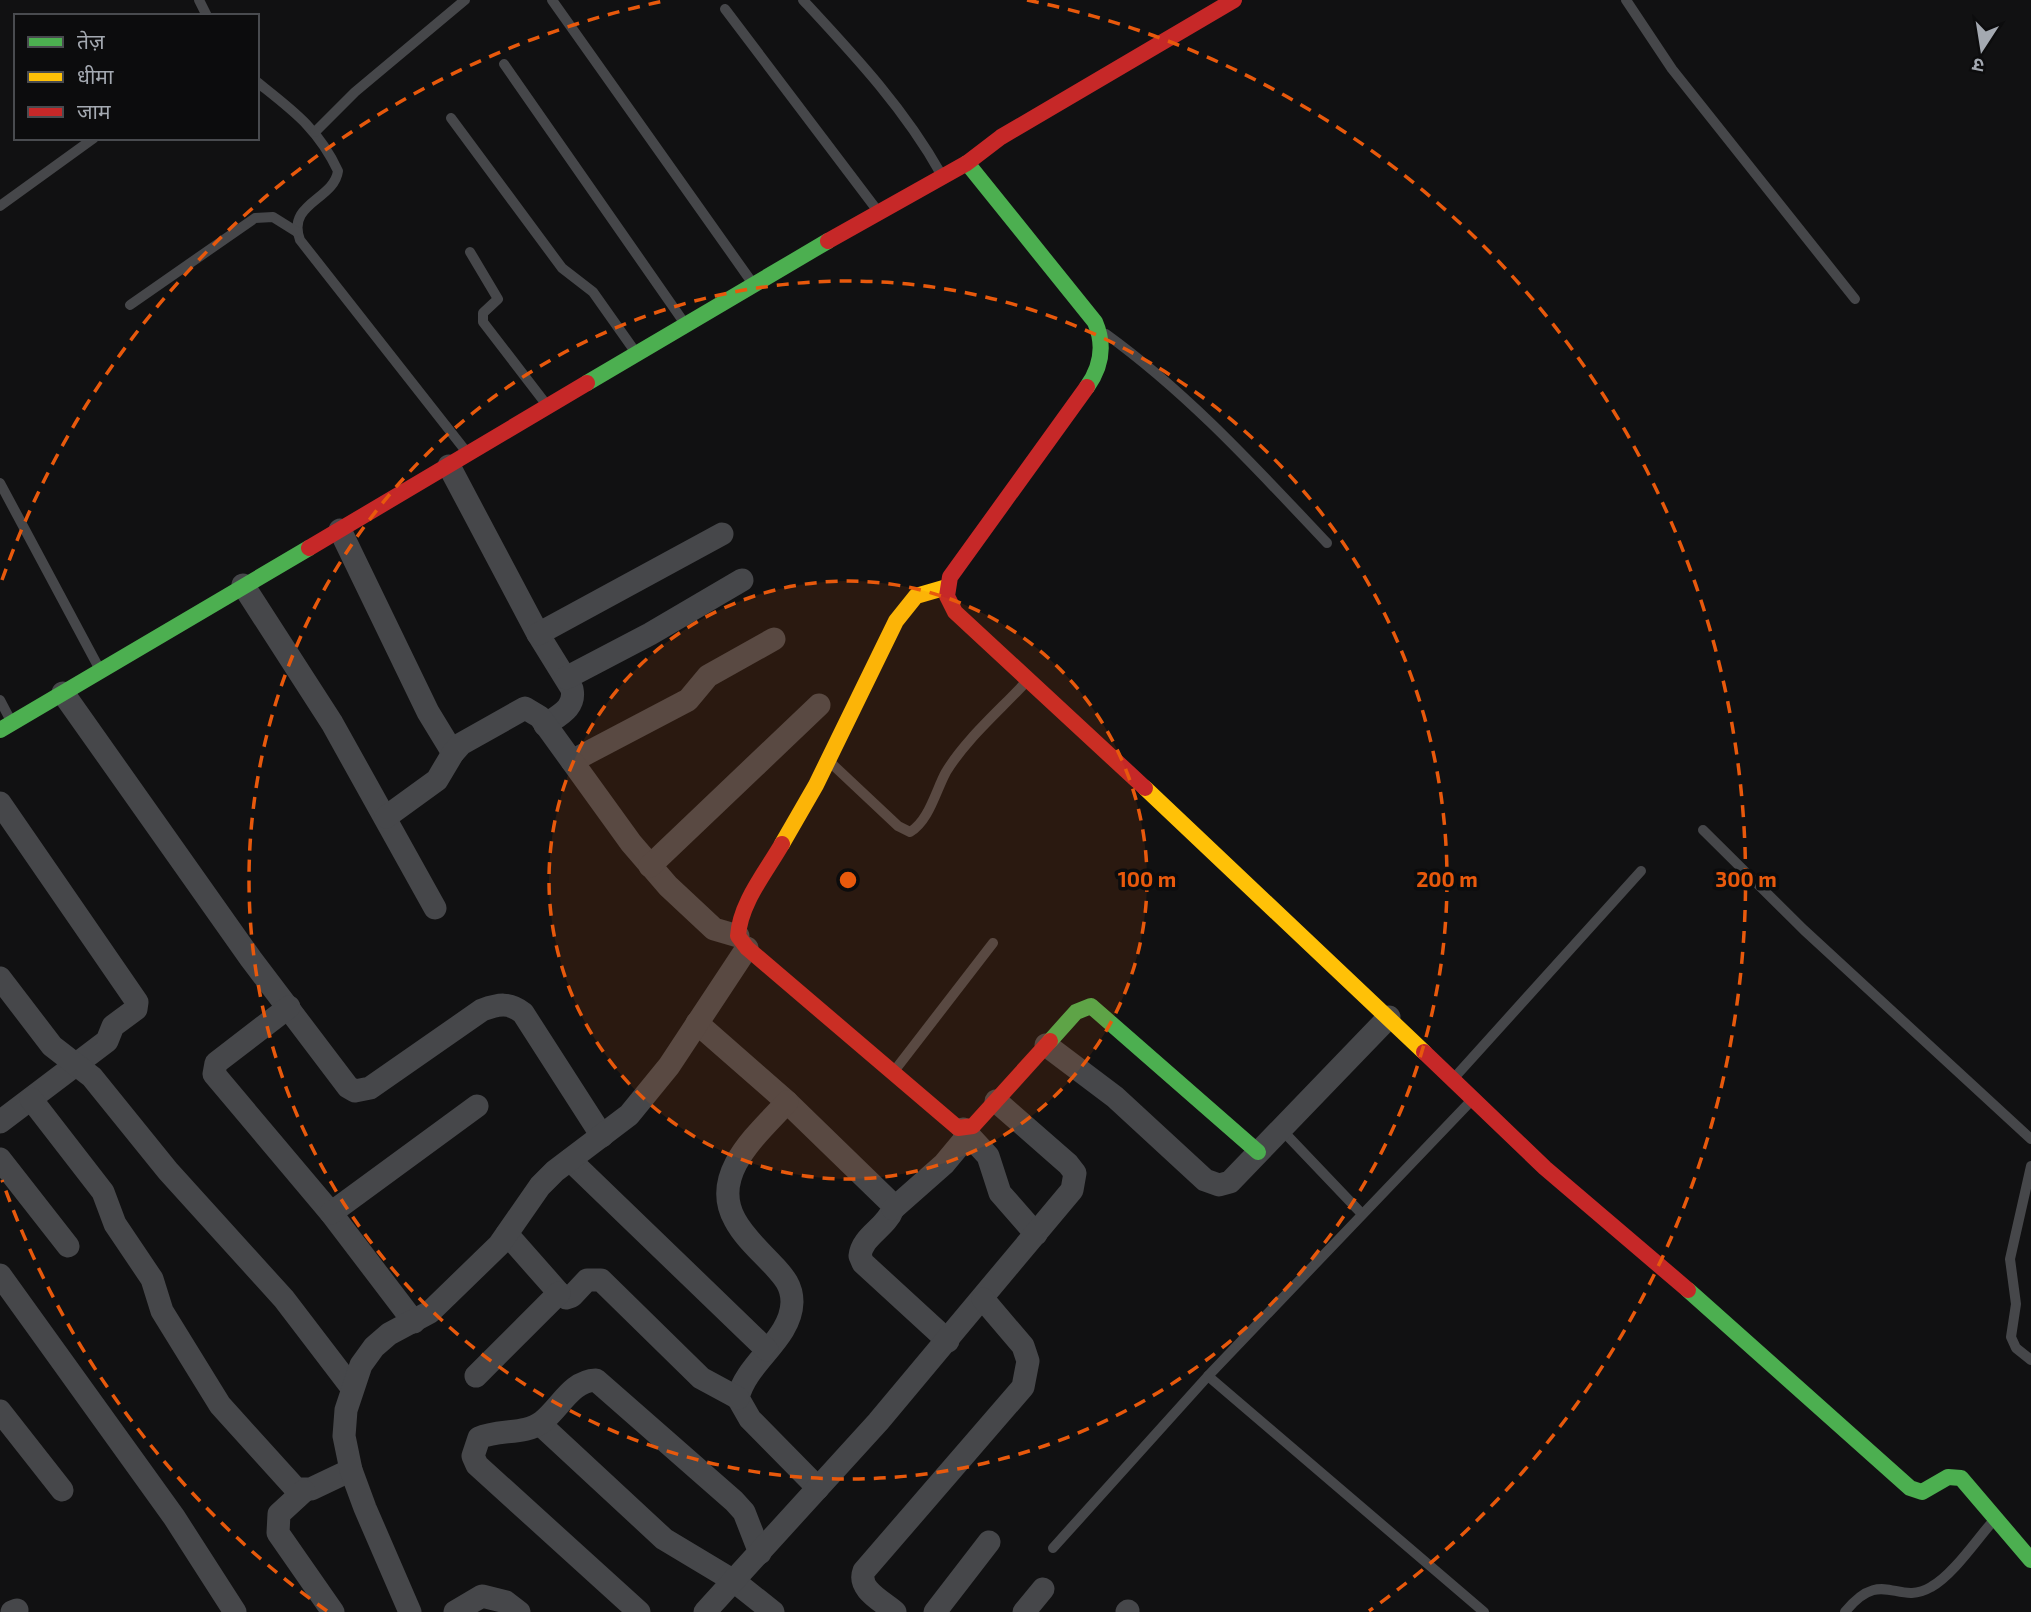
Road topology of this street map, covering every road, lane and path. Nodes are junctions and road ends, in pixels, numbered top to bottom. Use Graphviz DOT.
graph roads {
  1 [pos="465,0"];
  2 [pos="552,0"];
  3 [pos="803,0"];
  4 [pos="1234,0"];
  5 [pos="1626,0"];
  6 [pos="726,9"];
  7 [pos="504,64"];
  8 [pos="259,83"];
  9 [pos="451,118"];
  10 [pos="315,132"];
  11 [pos="91,140"];
  12 [pos="967,163"];
  13 [pos="943,176"];
  14 [pos="0,205"];
  15 [pos="879,212"];
  16 [pos="297,232"];
  17 [pos="470,252"];
  18 [pos="755,286"];
  19 [pos="1855,299"];
  20 [pos="130,305"];
  21 [pos="687,326"];
  22 [pos="1101,331"];
  23 [pos="638,355"];
  24 [pos="548,406"];
  25 [pos="459,460"];
  26 [pos="0,483"];
  27 [pos="340,530"];
  28 [pos="722,534"];
  29 [pos="1327,543"];
  30 [pos="742,580"];
  31 [pos="243,585"];
  32 [pos="947,587"];
  33 [pos="538,634"];
  34 [pos="774,639"];
  35 [pos="100,670"];
  36 [pos="566,678"];
  37 [pos="1030,678"];
  38 [pos="63,693"];
  39 [pos="0,700"];
  40 [pos="818,705"];
  41 [pos="545,725"];
  42 [pos="6,727"];
  43 [pos="453,753"];
  44 [pos="572,761"];
  45 [pos="828,761"];
  46 [pos="0,803"];
  47 [pos="386,817"];
  48 [pos="1703,830"];
  49 [pos="650,866"];
  50 [pos="1641,871"];
  51 [pos="435,908"];
  52 [pos="742,942"];
  53 [pos="993,943"];
  54 [pos="0,978"];
  55 [pos="289,1007"];
  56 [pos="1390,1017"];
  57 [pos="697,1023"];
  58 [pos="1046,1045"];
  59 [pos="78,1063"];
  60 [pos="893,1072"];
  61 [pos="1452,1080"];
  62 [pos="31,1099"];
  63 [pos="1472,1100"];
  64 [pos="996,1101"];
  65 [pos="787,1102"];
  66 [pos="477,1106"];
  67 [pos="0,1122"];
  68 [pos="1281,1129"];
  69 [pos="966,1131"];
  70 [pos="602,1136"];
  71 [pos="2031,1139"];
  72 [pos="1258,1152"];
  73 [pos="0,1159"];
  74 [pos="570,1160"];
  75 [pos="2031,1166"];
  76 [pos="893,1209"];
  77 [pos="331,1213"];
  78 [pos="1362,1214"];
  79 [pos="508,1234"];
  80 [pos="1036,1234"];
  81 [pos="68,1246"];
  82 [pos="4,1288"];
  83 [pos="559,1293"];
  84 [pos="983,1299"];
  85 [pos="414,1322"];
  86 [pos="948,1341"];
  87 [pos="766,1350"];
  88 [pos="2031,1360"];
  89 [pos="476,1376"];
  90 [pos="1208,1376"];
  91 [pos="352,1388"];
  92 [pos="738,1398"];
  93 [pos="1,1413"];
  94 [pos="540,1424"];
  95 [pos="351,1470"];
  96 [pos="818,1488"];
  97 [pos="62,1490"];
  98 [pos="304,1491"];
  99 [pos="1996,1518"];
  100 [pos="989,1542"];
  101 [pos="1053,1548"];
  102 [pos="760,1553"];
  103 [pos="2031,1560"];
  104 [pos="734,1581"];
  105 [pos="1043,1588"];
  106 [pos="235,1612"];
  107 [pos="333,1612"];
  108 [pos="410,1612"];
  109 [pos="455,1612"];
  110 [pos="519,1612"];
  111 [pos="639,1612"];
  112 [pos="705,1612"];
  113 [pos="773,1612"];
  114 [pos="895,1612"];
  115 [pos="935,1612"];
  116 [pos="1024,1612"];
  117 [pos="1484,1612"];
  118 [pos="1845,1612"];
  1 -- 10 [label="lane"];
  2 -- 18 [label="lane"];
  3 -- 13 [label="lane"];
  4 -- 12 [label="street"];
  5 -- 19 [label="lane"];
  6 -- 15 [label="lane"];
  7 -- 21 [label="lane"];
  8 -- 10 [label="lane"];
  9 -- 23 [label="lane"];
  10 -- 16 [label="lane"];
  11 -- 14 [label="lane"];
  12 -- 13 [label="street"];
  12 -- 22 [label="street"];
  13 -- 15 [label="street"];
  15 -- 18 [label="street"];
  16 -- 20 [label="lane"];
  16 -- 25 [label="lane"];
  17 -- 24 [label="lane"];
  18 -- 21 [label="street"];
  21 -- 23 [label="street"];
  22 -- 29 [label="lane"];
  22 -- 32 [label="street"];
  23 -- 24 [label="street"];
  24 -- 25 [label="street"];
  25 -- 27 [label="street"];
  25 -- 33 [label="street"];
  26 -- 35 [label="lane"];
  27 -- 31 [label="street"];
  27 -- 43 [label="street"];
  28 -- 33 [label="street"];
  30 -- 36 [label="street"];
  31 -- 35 [label="street"];
  31 -- 47 [label="street"];
  32 -- 37 [label="street"];
  32 -- 45 [label="street"];
  33 -- 36 [label="street"];
  34 -- 44 [label="street"];
  35 -- 38 [label="street"];
  36 -- 41 [label="street"];
  37 -- 45 [label="lane"];
  37 -- 56 [label="street"];
  38 -- 42 [label="street"];
  38 -- 55 [label="street"];
  39 -- 42 [label="lane"];
  40 -- 49 [label="street"];
  41 -- 43 [label="street"];
  41 -- 44 [label="street"];
  43 -- 47 [label="street"];
  44 -- 49 [label="street"];
  45 -- 52 [label="street"];
  46 -- 59 [label="street"];
  47 -- 51 [label="street"];
  48 -- 71 [label="lane"];
  49 -- 52 [label="street"];
  50 -- 61 [label="lane"];
  52 -- 57 [label="street"];
  52 -- 60 [label="street"];
  53 -- 60 [label="lane"];
  54 -- 59 [label="street"];
  55 -- 70 [label="street"];
  55 -- 77 [label="street"];
  56 -- 61 [label="street"];
  56 -- 68 [label="street"];
  57 -- 65 [label="street"];
  57 -- 70 [label="street"];
  58 -- 64 [label="street"];
  58 -- 72 [label="street"];
  58 -- 72 [label="street"];
  59 -- 62 [label="street"];
  59 -- 91 [label="street"];
  60 -- 69 [label="street"];
  61 -- 63 [label="street"];
  62 -- 67 [label="street"];
  62 -- 98 [label="street"];
  63 -- 78 [label="lane"];
  63 -- 99 [label="street"];
  64 -- 69 [label="street"];
  64 -- 80 [label="street"];
  65 -- 76 [label="street"];
  65 -- 87 [label="street"];
  66 -- 77 [label="street"];
  68 -- 72 [label="street"];
  68 -- 78 [label="lane"];
  69 -- 76 [label="street"];
  69 -- 80 [label="street"];
  70 -- 74 [label="street"];
  73 -- 81 [label="street"];
  74 -- 79 [label="street"];
  74 -- 87 [label="street"];
  75 -- 88 [label="lane"];
  76 -- 86 [label="street"];
  77 -- 85 [label="street"];
  78 -- 90 [label="lane"];
  79 -- 83 [label="street"];
  79 -- 85 [label="street"];
  80 -- 84 [label="street"];
  82 -- 106 [label="street"];
  83 -- 89 [label="street"];
  83 -- 92 [label="street"];
  84 -- 86 [label="street"];
  84 -- 114 [label="street"];
  85 -- 91 [label="street"];
  86 -- 96 [label="street"];
  87 -- 92 [label="street"];
  90 -- 101 [label="lane"];
  90 -- 117 [label="lane"];
  91 -- 95 [label="street"];
  92 -- 96 [label="street"];
  93 -- 97 [label="street"];
  94 -- 102 [label="street"];
  94 -- 104 [label="street"];
  94 -- 111 [label="street"];
  95 -- 98 [label="street"];
  95 -- 108 [label="street"];
  96 -- 102 [label="street"];
  98 -- 107 [label="street"];
  99 -- 103 [label="street"];
  99 -- 118 [label="lane"];
  100 -- 115 [label="street"];
  102 -- 104 [label="street"];
  104 -- 112 [label="street"];
  104 -- 113 [label="street"];
  105 -- 116 [label="street"];
  109 -- 110 [label="street"];
}
